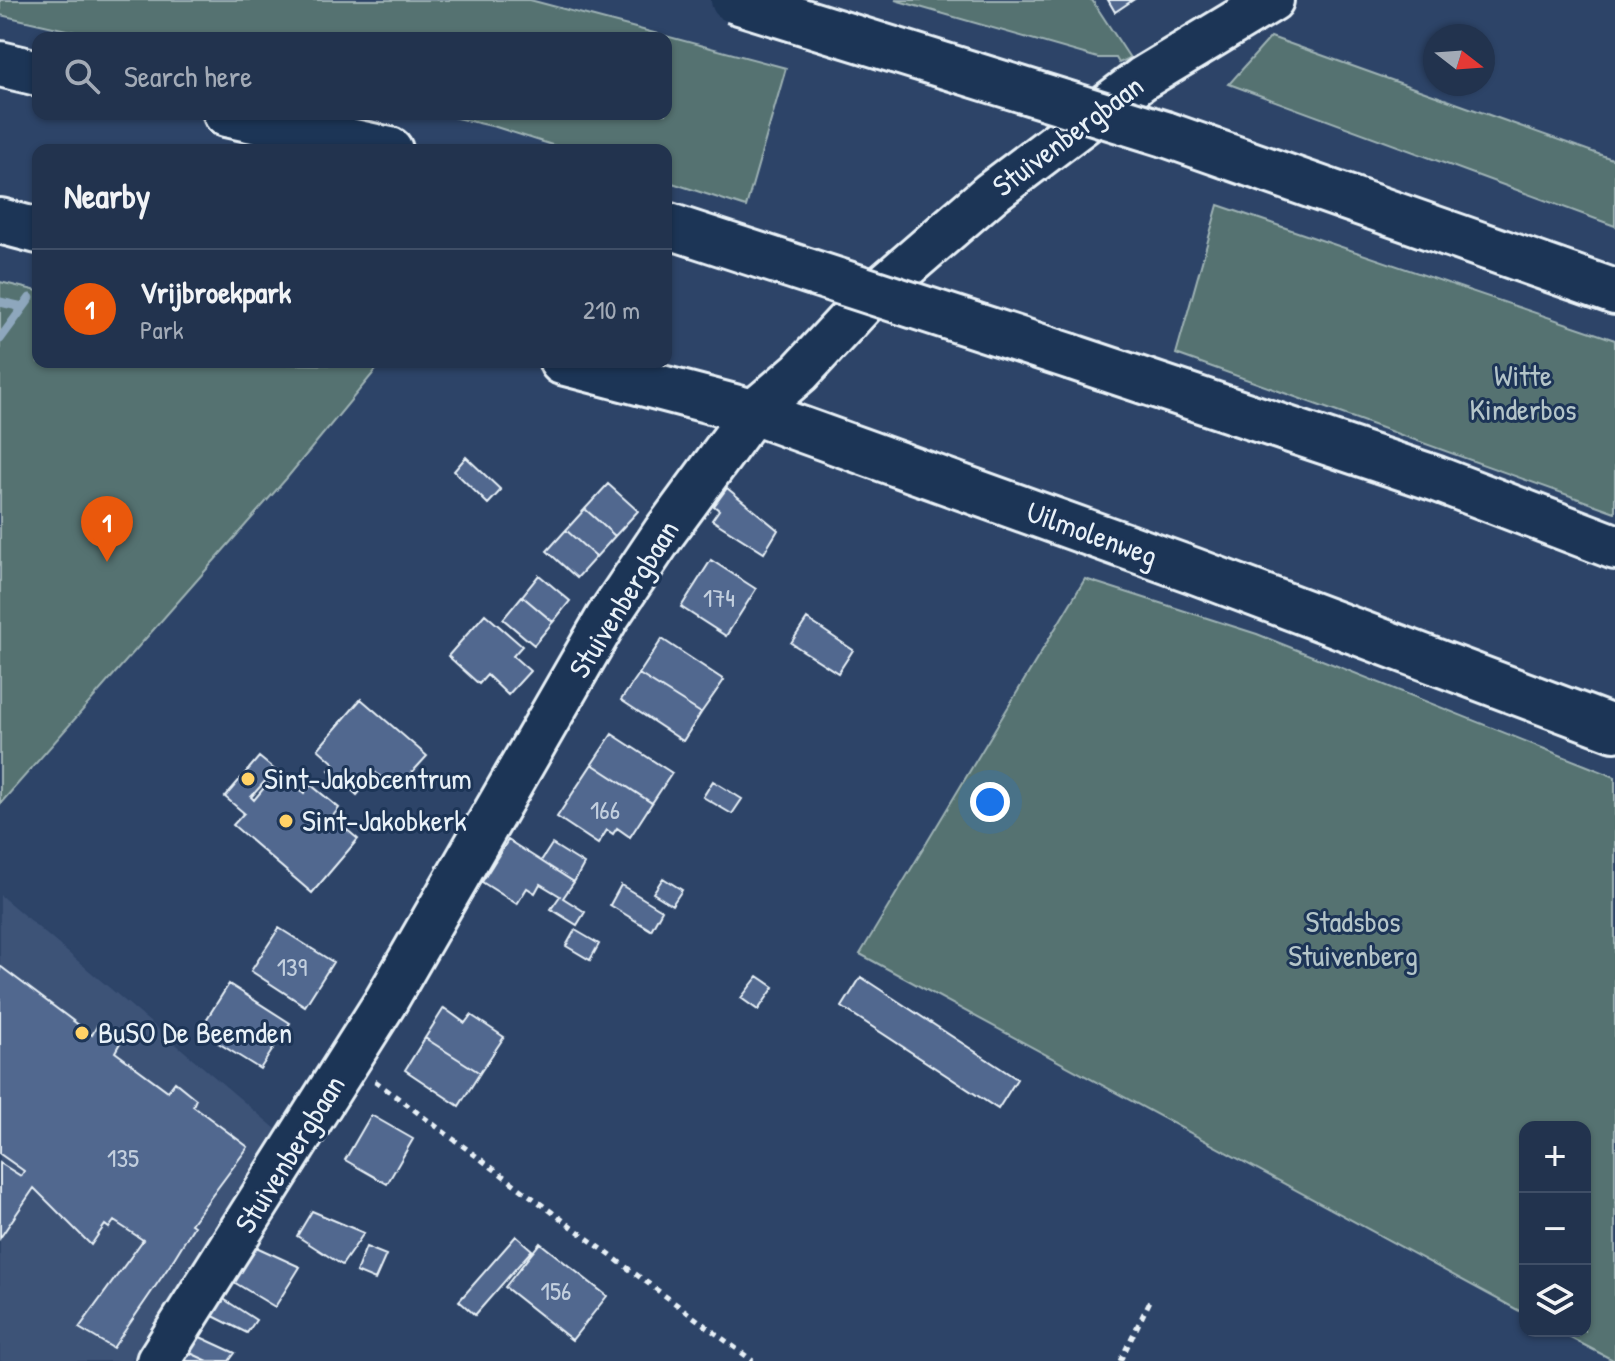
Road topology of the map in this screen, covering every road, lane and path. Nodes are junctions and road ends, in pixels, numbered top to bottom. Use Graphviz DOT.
graph roads {
  1 [pos="733,0"];
  2 [pos="1272,0"];
  3 [pos="0,64"];
  4 [pos="32,72"];
  5 [pos="253,120"];
  6 [pos="363,144"];
  7 [pos="0,221"];
  8 [pos="672,227"];
  9 [pos="32,229"];
  10 [pos="1615,292"];
  11 [pos="585,368"];
  12 [pos="753,412"];
  13 [pos="1615,547"];
  14 [pos="1615,729"];
  15 [pos="348,1062"];
  16 [pos="1150,1301"];
  17 [pos="158,1361"];
  18 [pos="753,1361"];
  19 [pos="1120,1361"];
  1 -- 10 [label="main road, bridge"];
  2 -- 12 [label="street, Stuivenbergbaan"];
  3 -- 4 [label="main road"];
  5 -- 6 [label="main road"];
  7 -- 9 [label="main road"];
  8 -- 13 [label="main road, bridge"];
  11 -- 12 [label="main road, Uilmolenweg"];
  12 -- 14 [label="main road, Uilmolenweg"];
  12 -- 15 [label="street, Stuivenbergbaan"];
  15 -- 17 [label="street, Stuivenbergbaan"];
  15 -- 18 [label="path"];
  16 -- 19 [label="path"];
}
